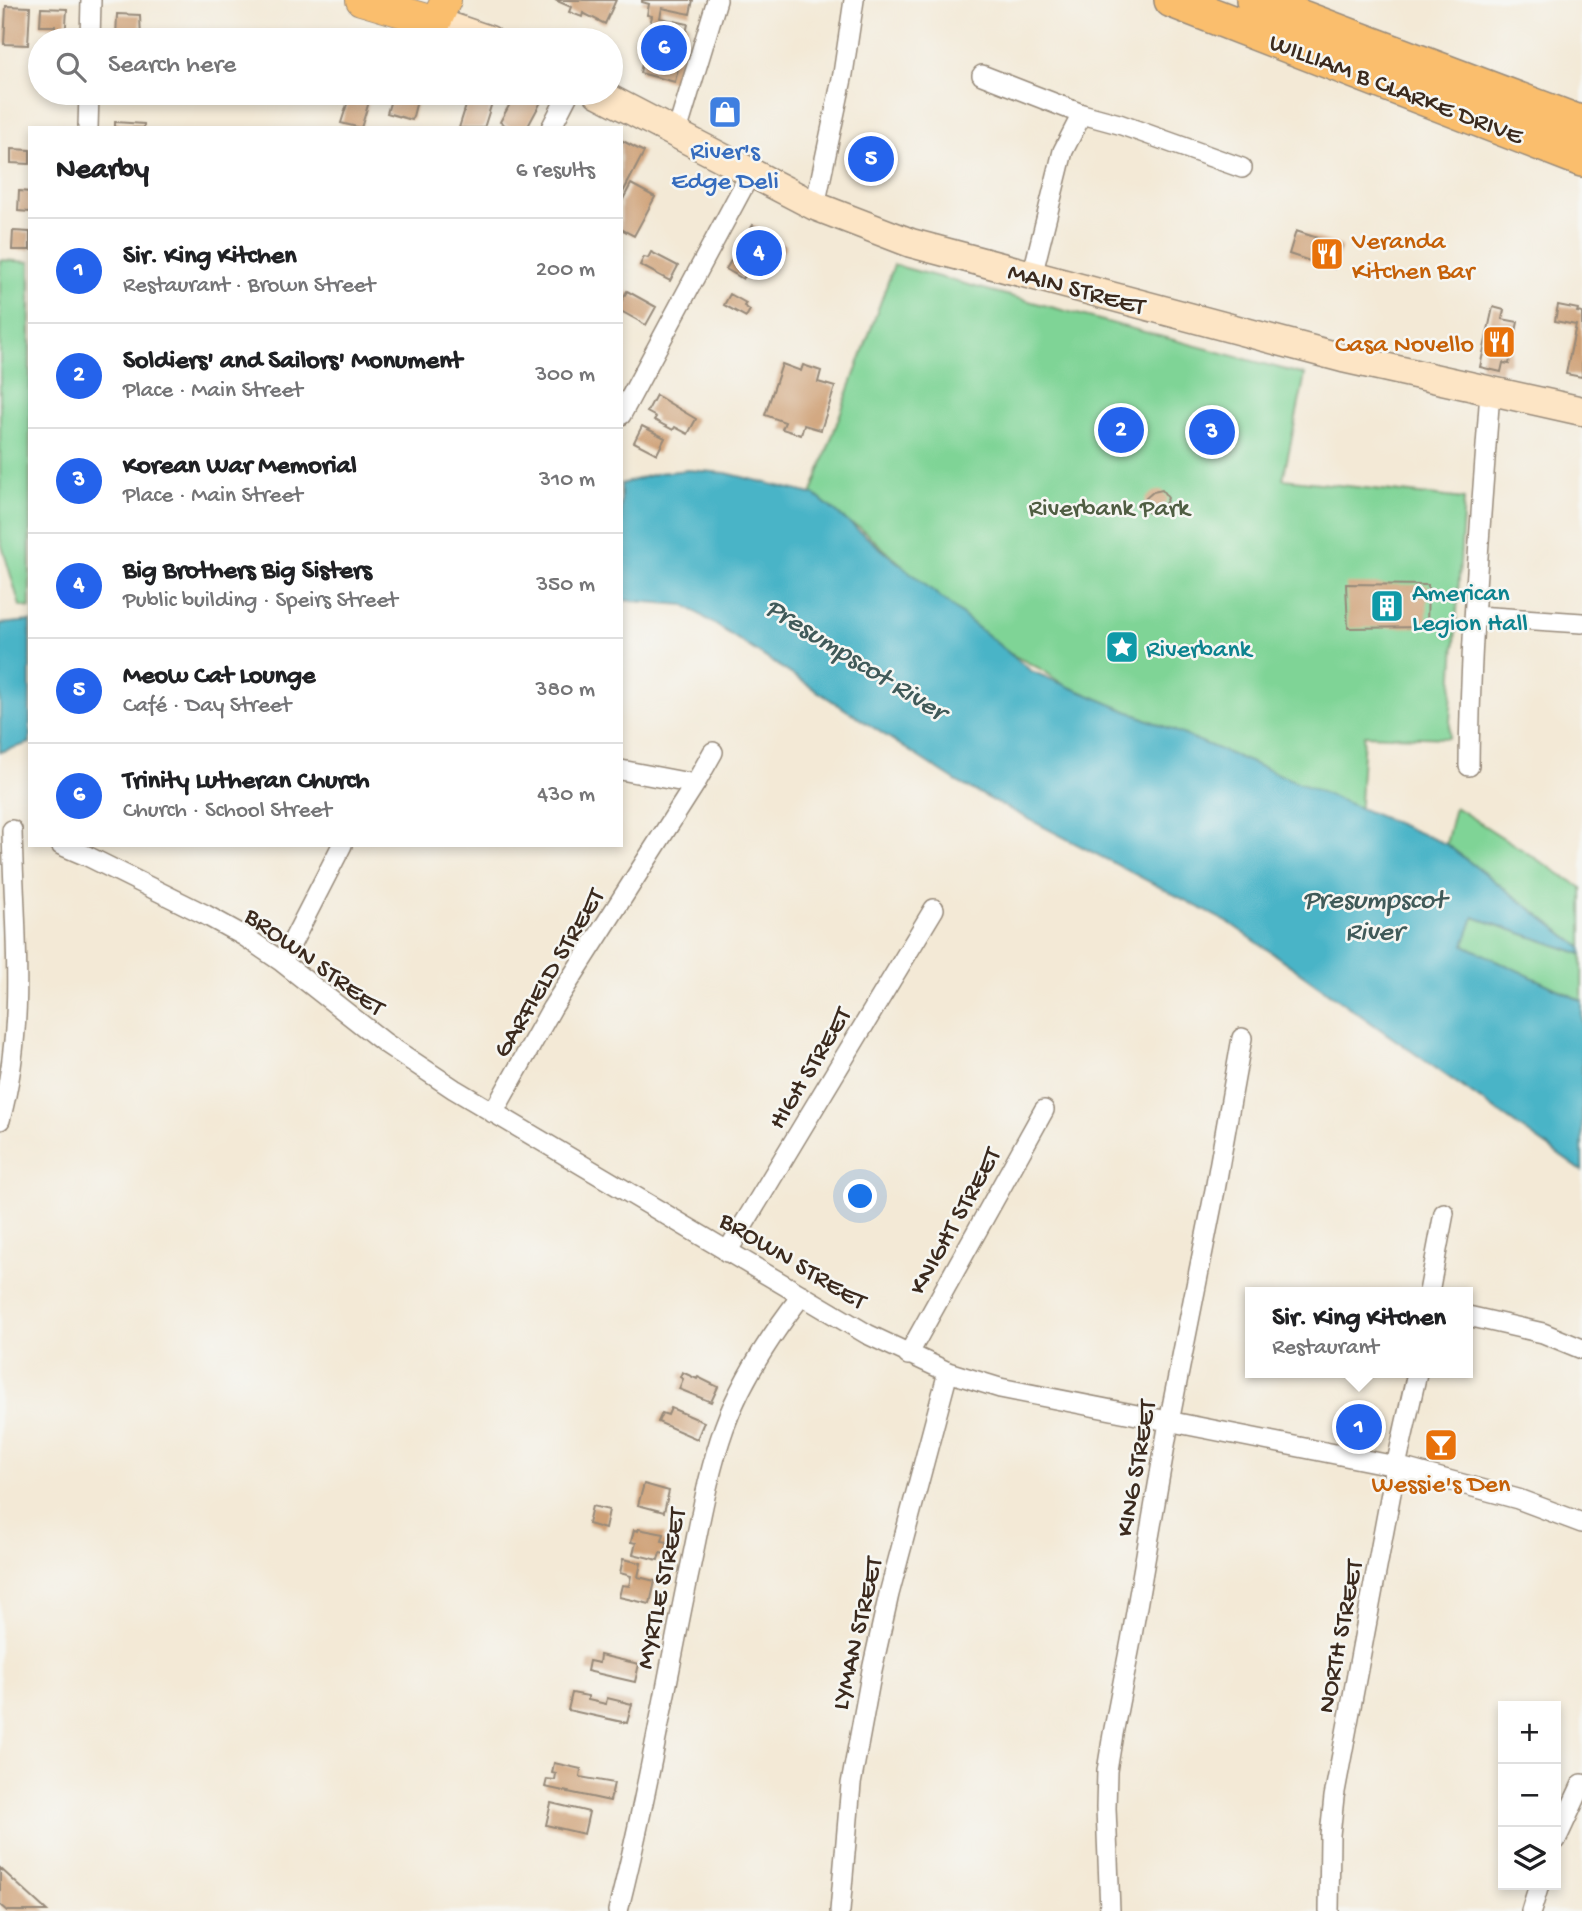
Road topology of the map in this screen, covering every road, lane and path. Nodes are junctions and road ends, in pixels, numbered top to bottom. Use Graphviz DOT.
graph roads {
  1 [pos="92,0"];
  2 [pos="361,0"];
  3 [pos="717,0"];
  4 [pos="854,0"];
  5 [pos="1172,0"];
  6 [pos="1254,0"];
  7 [pos="441,11"];
  8 [pos="91,28"];
  9 [pos="469,28"];
  10 [pos="982,75"];
  11 [pos="89,105"];
  12 [pos="563,105"];
  13 [pos="620,105"];
  14 [pos="1082,114"];
  15 [pos="1582,124"];
  16 [pos="88,126"];
  17 [pos="552,126"];
  18 [pos="676,135"];
  19 [pos="1582,159"];
  20 [pos="1242,168"];
  21 [pos="750,174"];
  22 [pos="815,206"];
  23 [pos="1032,276"];
  24 [pos="1490,392"];
  25 [pos="623,411"];
  26 [pos="1582,411"];
  27 [pos="1476,616"];
  28 [pos="1582,623"];
  29 [pos="713,752"];
  30 [pos="1469,765"];
  31 [pos="623,770"];
  32 [pos="695,784"];
  33 [pos="14,830"];
  34 [pos="66,847"];
  35 [pos="341,847"];
  36 [pos="934,909"];
  37 [pos="282,962"];
  38 [pos="1242,1038"];
  39 [pos="1044,1110"];
  40 [pos="493,1113"];
  41 [pos="0,1120"];
  42 [pos="1444,1213"];
  43 [pos="727,1252"];
  44 [pos="1430,1287"];
  45 [pos="802,1295"];
  46 [pos="1473,1317"];
  47 [pos="1582,1349"];
  48 [pos="908,1355"];
  49 [pos="948,1372"];
  50 [pos="1416,1378"];
  51 [pos="1169,1422"];
  52 [pos="1396,1466"];
  53 [pos="1582,1523"];
  54 [pos="1582,1784"];
  55 [pos="1561,1829"];
  56 [pos="1537,1890"];
  57 [pos="618,1911"];
  58 [pos="840,1911"];
  59 [pos="1110,1911"];
  60 [pos="1329,1911"];
  61 [pos="1531,1911"];
  1 -- 8 [label="street"];
  2 -- 7 [label="main road"];
  3 -- 18 [label="street"];
  4 -- 22 [label="street"];
  5 -- 19 [label="highway, WILLIAM B CLARKE DRIVE"];
  6 -- 15 [label="highway, WILLIAM B CLARKE DRIVE"];
  7 -- 9 [label="main road"];
  10 -- 14 [label="street"];
  11 -- 16 [label="street"];
  12 -- 17 [label="street"];
  13 -- 18 [label="main road, MAIN STREET"];
  14 -- 20 [label="street"];
  14 -- 23 [label="street"];
  18 -- 21 [label="main road, MAIN STREET"];
  21 -- 22 [label="main road, MAIN STREET"];
  21 -- 25 [label="street"];
  22 -- 23 [label="main road, MAIN STREET"];
  23 -- 24 [label="main road, MAIN STREET"];
  24 -- 26 [label="main road, MAIN STREET"];
  24 -- 27 [label="street"];
  27 -- 28 [label="street"];
  27 -- 30 [label="street"];
  29 -- 32 [label="street, GARFIELD STREET"];
  31 -- 32 [label="street"];
  32 -- 40 [label="street, GARFIELD STREET"];
  33 -- 41 [label="street"];
  34 -- 37 [label="street, BROWN STREET"];
  35 -- 37 [label="street"];
  36 -- 43 [label="street, HIGH STREET"];
  37 -- 40 [label="street, BROWN STREET"];
  38 -- 51 [label="street, KING STREET"];
  39 -- 48 [label="street, KNIGHT STREET"];
  40 -- 43 [label="street, BROWN STREET"];
  42 -- 44 [label="street"];
  43 -- 45 [label="street, BROWN STREET"];
  45 -- 48 [label="street, BROWN STREET"];
  45 -- 57 [label="street, MYRTLE STREET"];
  46 -- 47 [label="street"];
  48 -- 49 [label="street, BROWN STREET"];
  49 -- 51 [label="street, BROWN STREET"];
  49 -- 58 [label="street, LYMAN STREET"];
  50 -- 52 [label="street, NORTH STREET"];
  51 -- 52 [label="street, BROWN STREET"];
  51 -- 59 [label="street, KING STREET"];
  52 -- 53 [label="street, BROWN STREET"];
  52 -- 60 [label="street, NORTH STREET"];
  54 -- 55 [label="street"];
  56 -- 61 [label="street"];
}
